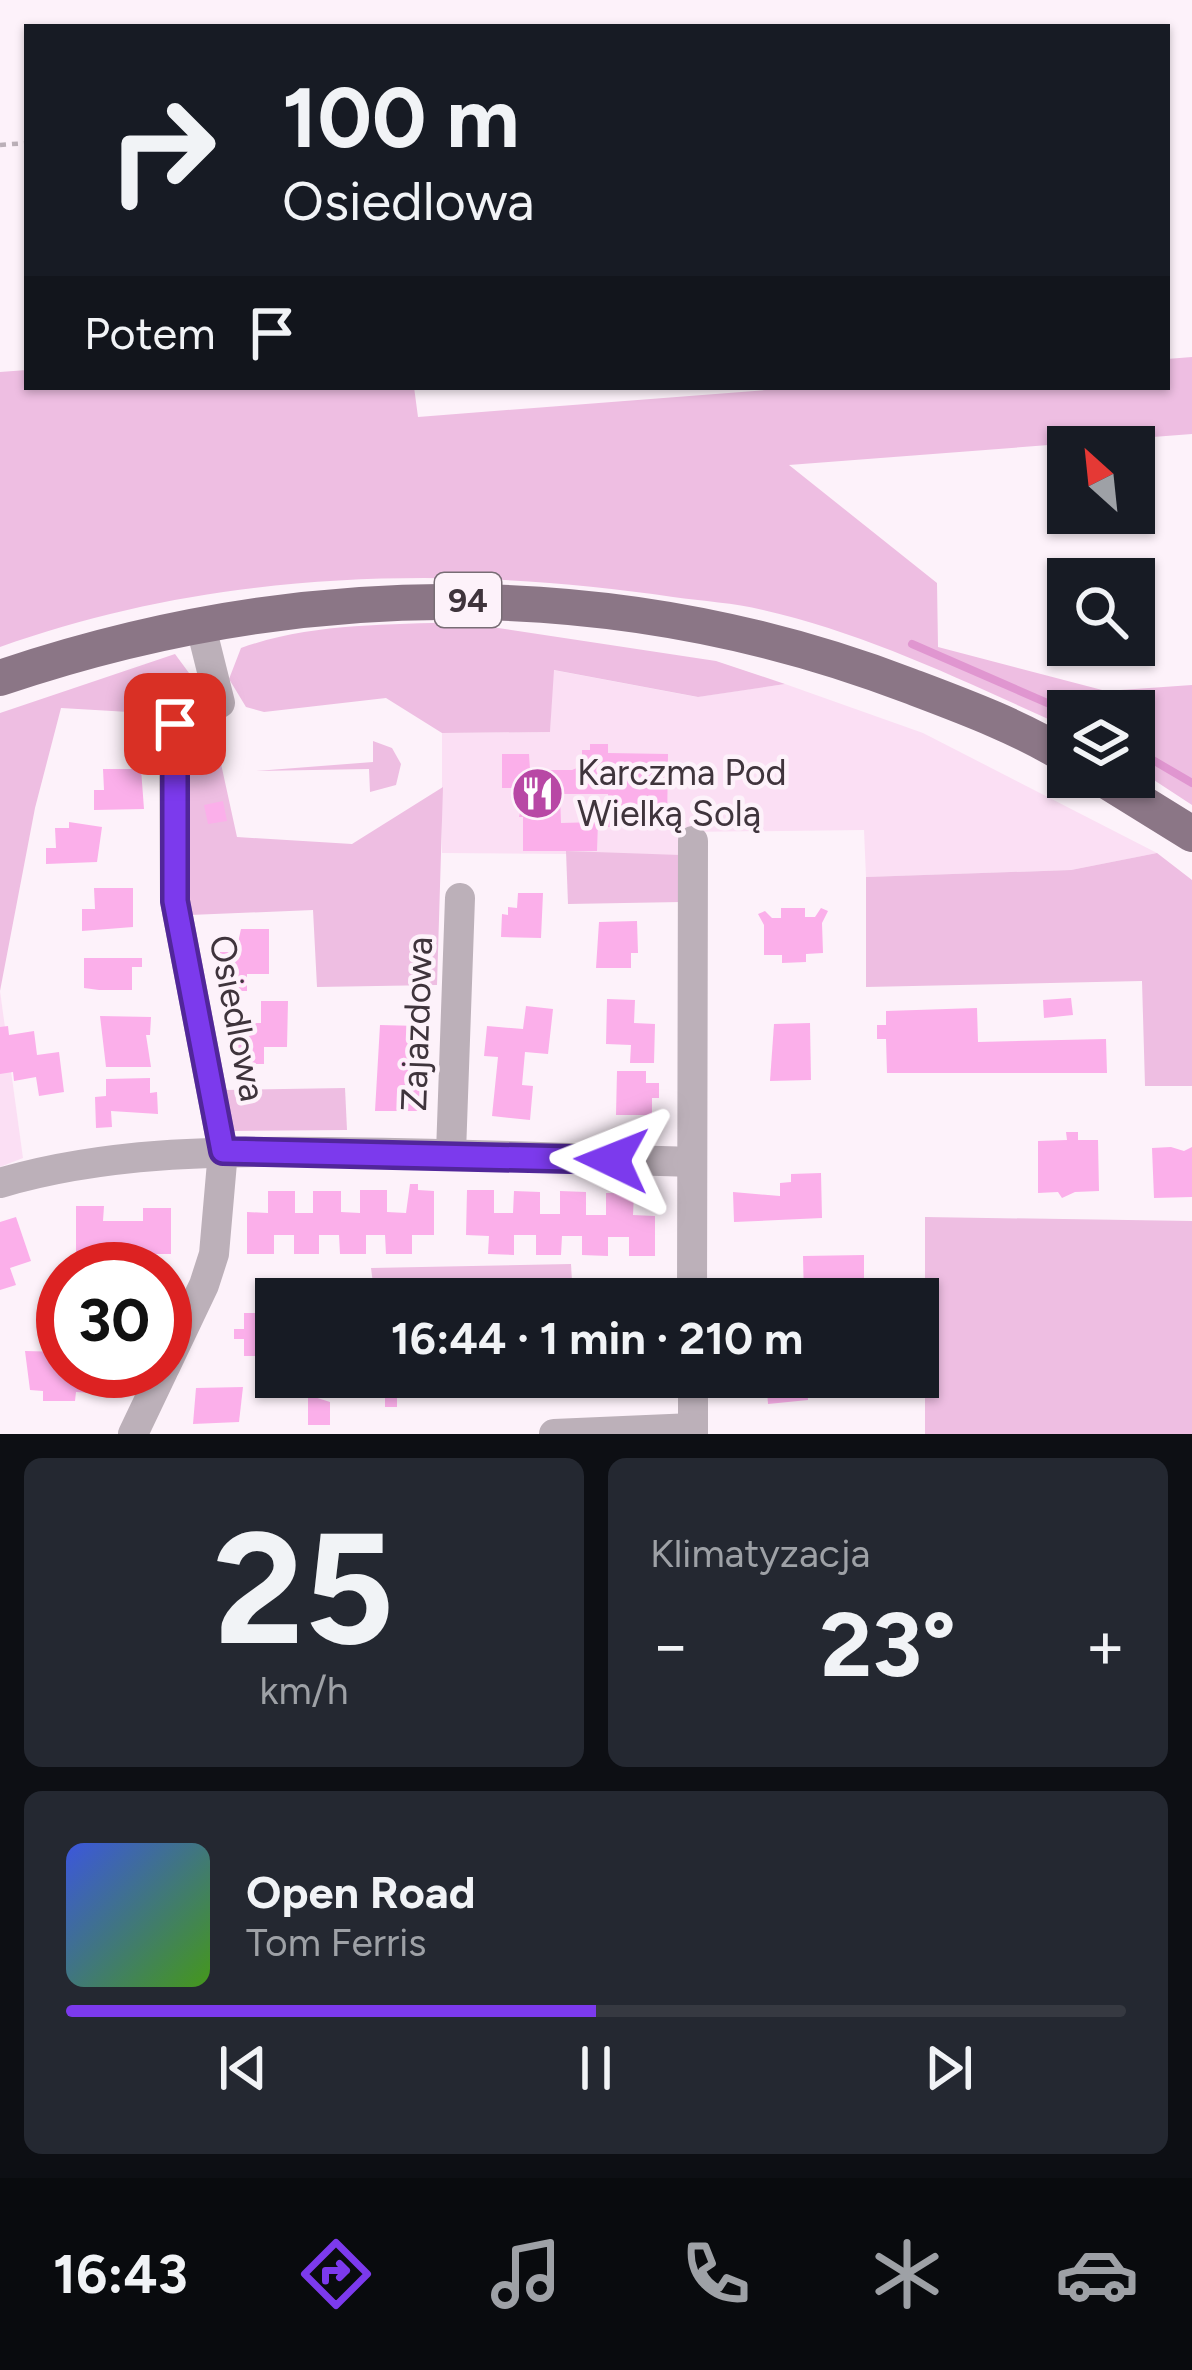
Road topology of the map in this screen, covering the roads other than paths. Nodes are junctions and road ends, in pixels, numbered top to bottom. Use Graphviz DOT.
graph roads {
  1 [pos="201,627"];
  2 [pos="0,678"];
  3 [pos="1047,747"];
  4 [pos="1134,798"];
  5 [pos="1192,834"];
  6 [pos="693,841"];
  7 [pos="460,898"];
  8 [pos="223,1151"];
  9 [pos="451,1153"];
  10 [pos="691,1162"];
  11 [pos="0,1183"];
  12 [pos="692,1278"];
  13 [pos="192,1310"];
  14 [pos="150,1398"];
  15 [pos="693,1398"];
  16 [pos="693,1431"];
  17 [pos="133,1434"];
  18 [pos="554,1434"];
  1 -- 2 [label="main road, 94"];
  1 -- 3 [label="main road, 94"];
  1 -- 8 [label="street, Osiedlowa"];
  4 -- 5 [label="main road"];
  6 -- 10 [label="street"];
  7 -- 9 [label="street, Zajazdowa"];
  8 -- 9 [label="street"];
  8 -- 11 [label="street"];
  8 -- 13 [label="street, Osiedlowa"];
  9 -- 10 [label="street"];
  10 -- 12 [label="street"];
  14 -- 17 [label="street, Osiedlowa"];
  15 -- 16 [label="street"];
  16 -- 18 [label="street"];
}
